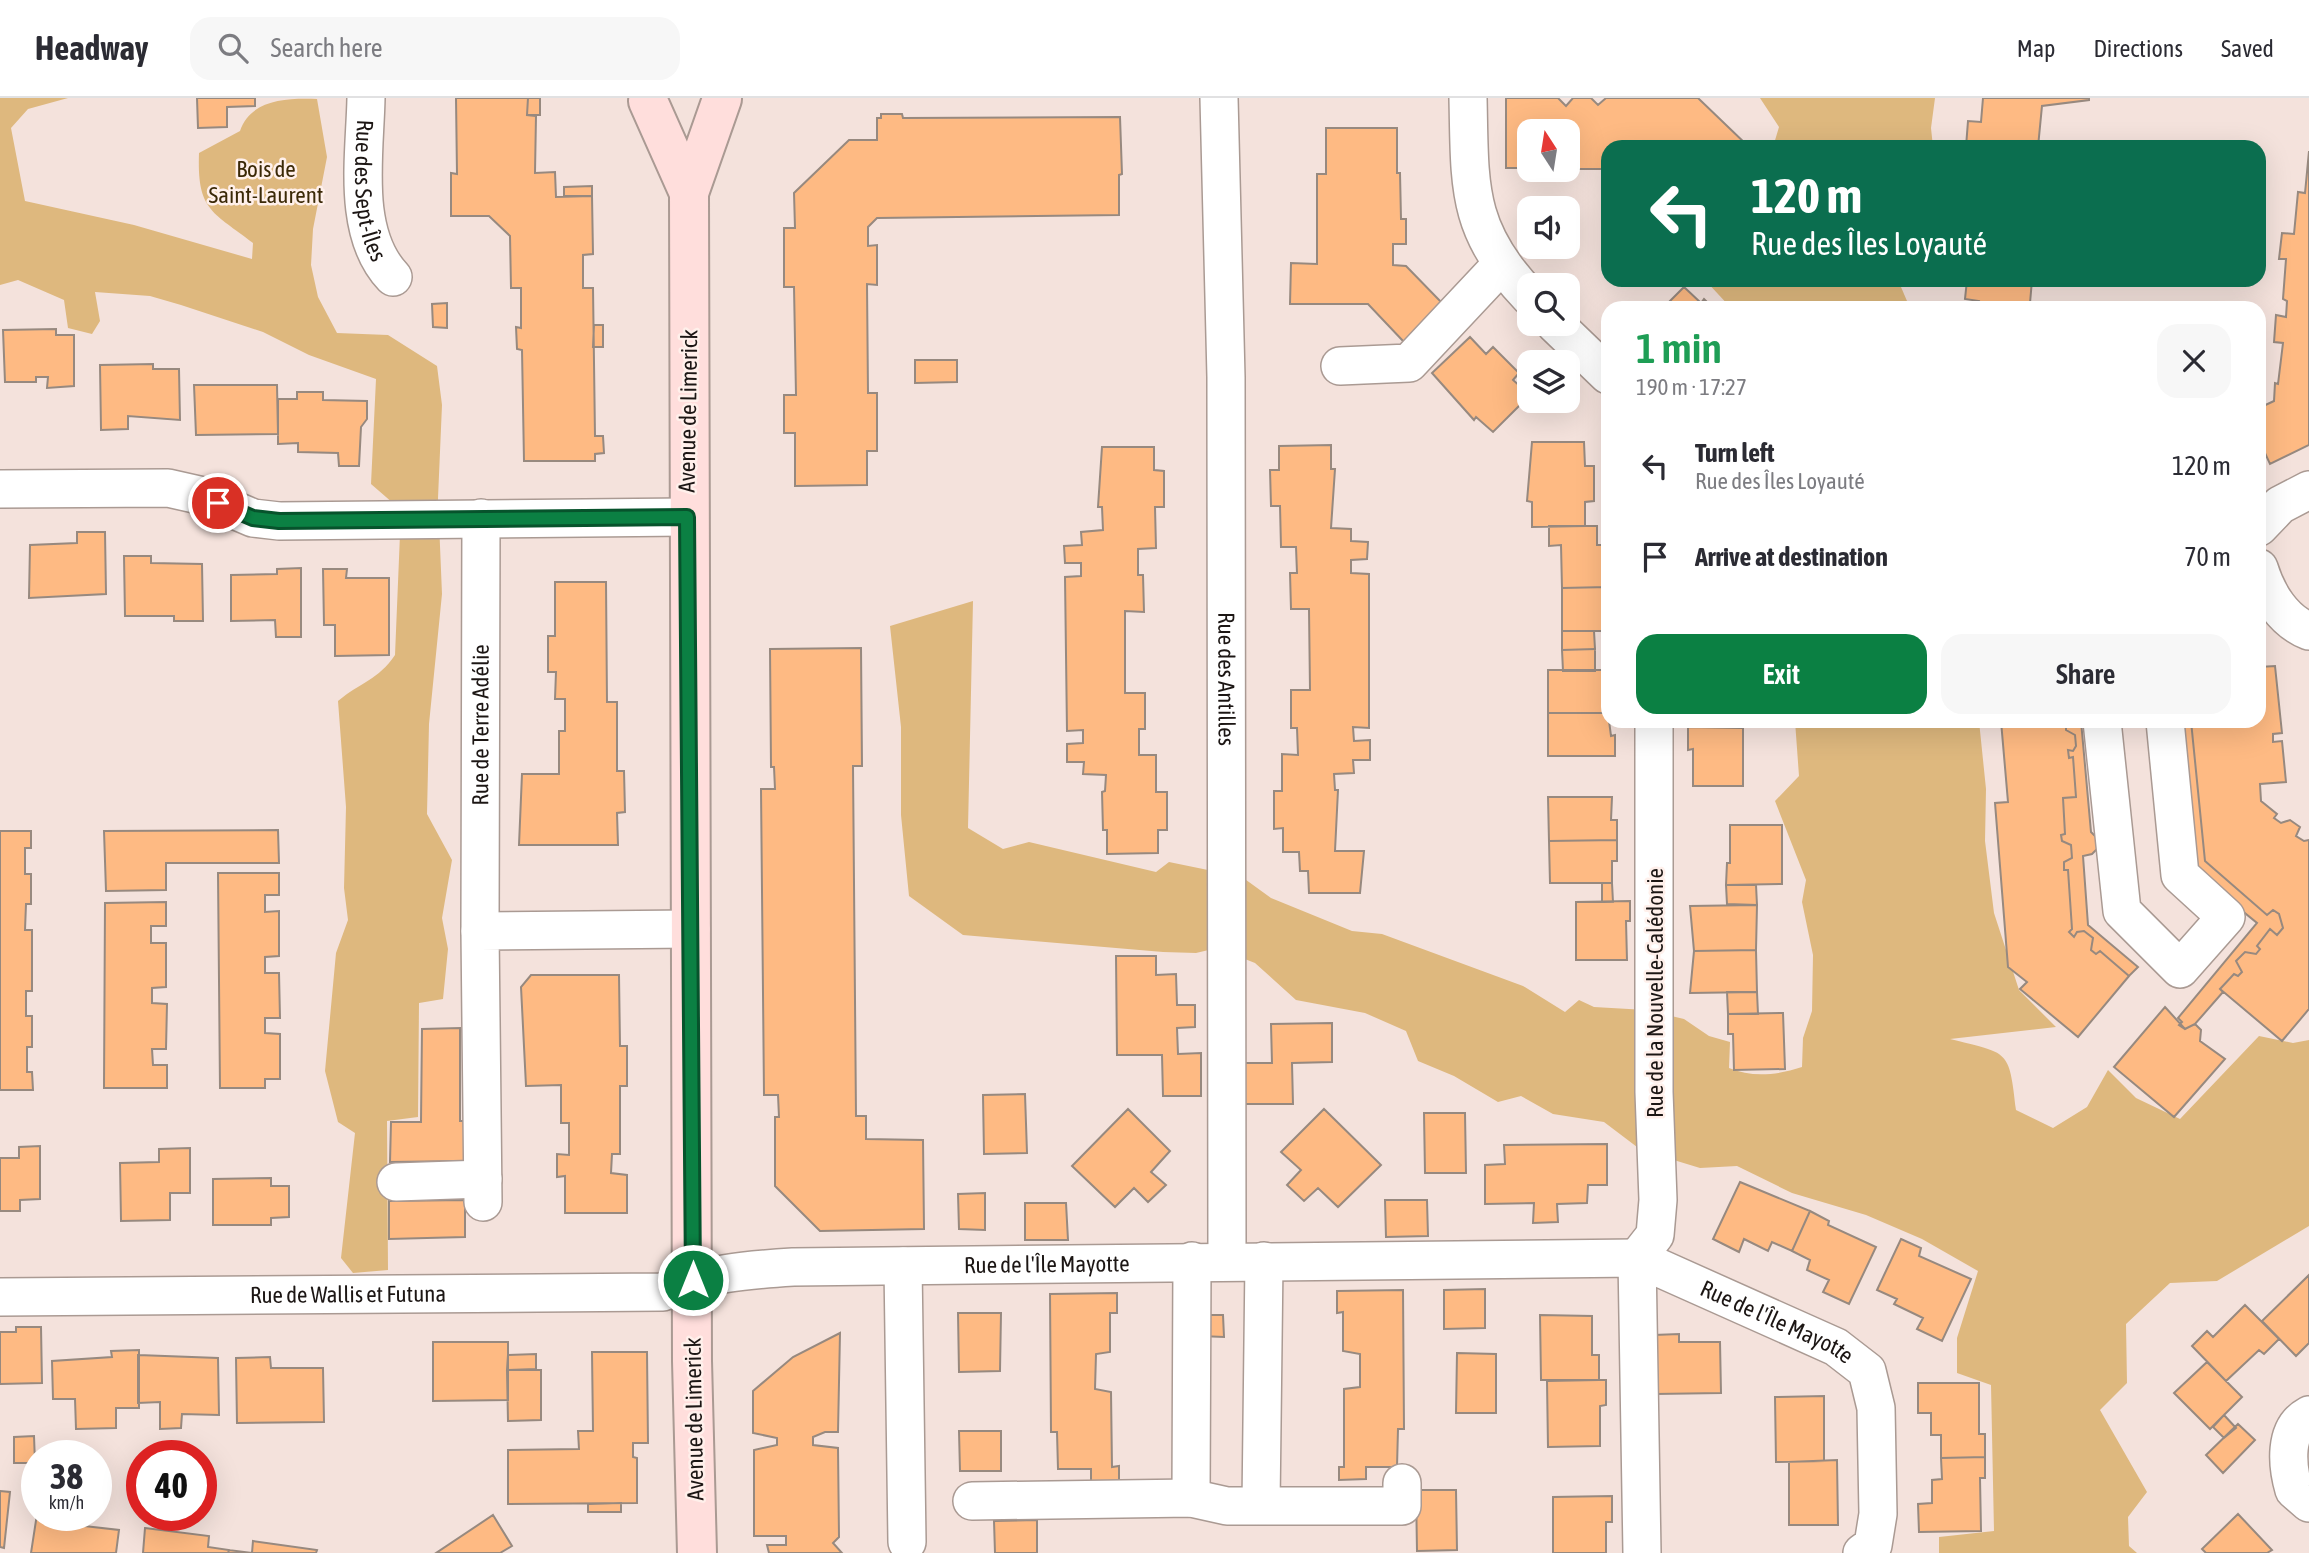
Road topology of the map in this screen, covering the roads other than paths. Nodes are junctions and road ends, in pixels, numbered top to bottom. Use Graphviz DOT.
graph roads {
  1 [pos="366,98"];
  2 [pos="1219,98"];
  3 [pos="1468,98"];
  4 [pos="722,99"];
  5 [pos="646,100"];
  6 [pos="689,193"];
  7 [pos="1501,265"];
  8 [pos="393,277"];
  9 [pos="1517,283"];
  10 [pos="1567,336"];
  11 [pos="1340,366"];
  12 [pos="1601,368"];
  13 [pos="0,489"];
  14 [pos="2309,490"];
  15 [pos="687,517"];
  16 [pos="481,518"];
  17 [pos="2266,520"];
  18 [pos="2266,588"];
  19 [pos="2309,631"];
  20 [pos="1654,728"];
  21 [pos="2103,728"];
  22 [pos="2166,728"];
  23 [pos="691,929"];
  24 [pos="480,931"];
  25 [pos="396,1182"];
  26 [pos="1637,1258"];
  27 [pos="1209,1261"];
  28 [pos="1264,1261"];
  29 [pos="903,1266"];
  30 [pos="693,1280"];
  31 [pos="0,1297"];
  32 [pos="2309,1415"];
  33 [pos="1402,1483"];
  34 [pos="1191,1498"];
  35 [pos="972,1501"];
  36 [pos="2309,1503"];
  37 [pos="1261,1505"];
  38 [pos="907,1542"];
  39 [pos="1872,1550"];
  40 [pos="698,1553"];
  41 [pos="1642,1553"];
  1 -- 8 [label="street, Rue des Sept-Îles"];
  2 -- 27 [label="street, Rue des Antilles"];
  3 -- 7 [label="street"];
  4 -- 5 [label="street"];
  4 -- 6 [label="street, Avenue de Limerick"];
  5 -- 6 [label="street, Avenue de Limerick"];
  6 -- 15 [label="street, Avenue de Limerick"];
  7 -- 9 [label="street"];
  7 -- 11 [label="street"];
  10 -- 12 [label="street"];
  13 -- 16 [label="street"];
  14 -- 17 [label="street"];
  15 -- 16 [label="street"];
  15 -- 23 [label="street, Avenue de Limerick"];
  16 -- 24 [label="street, Rue de Terre Adélie"];
  18 -- 19 [label="street"];
  20 -- 26 [label="street, Rue de la Nouvelle-Calédonie"];
  21 -- 22 [label="street"];
  23 -- 24 [label="street"];
  23 -- 30 [label="street, Avenue de Limerick"];
  24 -- 25 [label="street, Rue de Terre Adélie"];
  26 -- 28 [label="street, Rue de l'Île Mayotte"];
  26 -- 39 [label="street, Rue de l'Île Mayotte"];
  26 -- 41 [label="street"];
  27 -- 28 [label="street, Rue de l'Île Mayotte"];
  27 -- 29 [label="street, Rue de l'Île Mayotte"];
  27 -- 34 [label="street"];
  28 -- 37 [label="street"];
  29 -- 30 [label="street, Rue de l'Île Mayotte"];
  29 -- 38 [label="street"];
  30 -- 31 [label="street, Rue de Wallis et Futuna"];
  30 -- 40 [label="street, Avenue de Limerick"];
  32 -- 36 [label="street"];
  33 -- 37 [label="street"];
  34 -- 35 [label="street"];
  34 -- 37 [label="street"];
}
